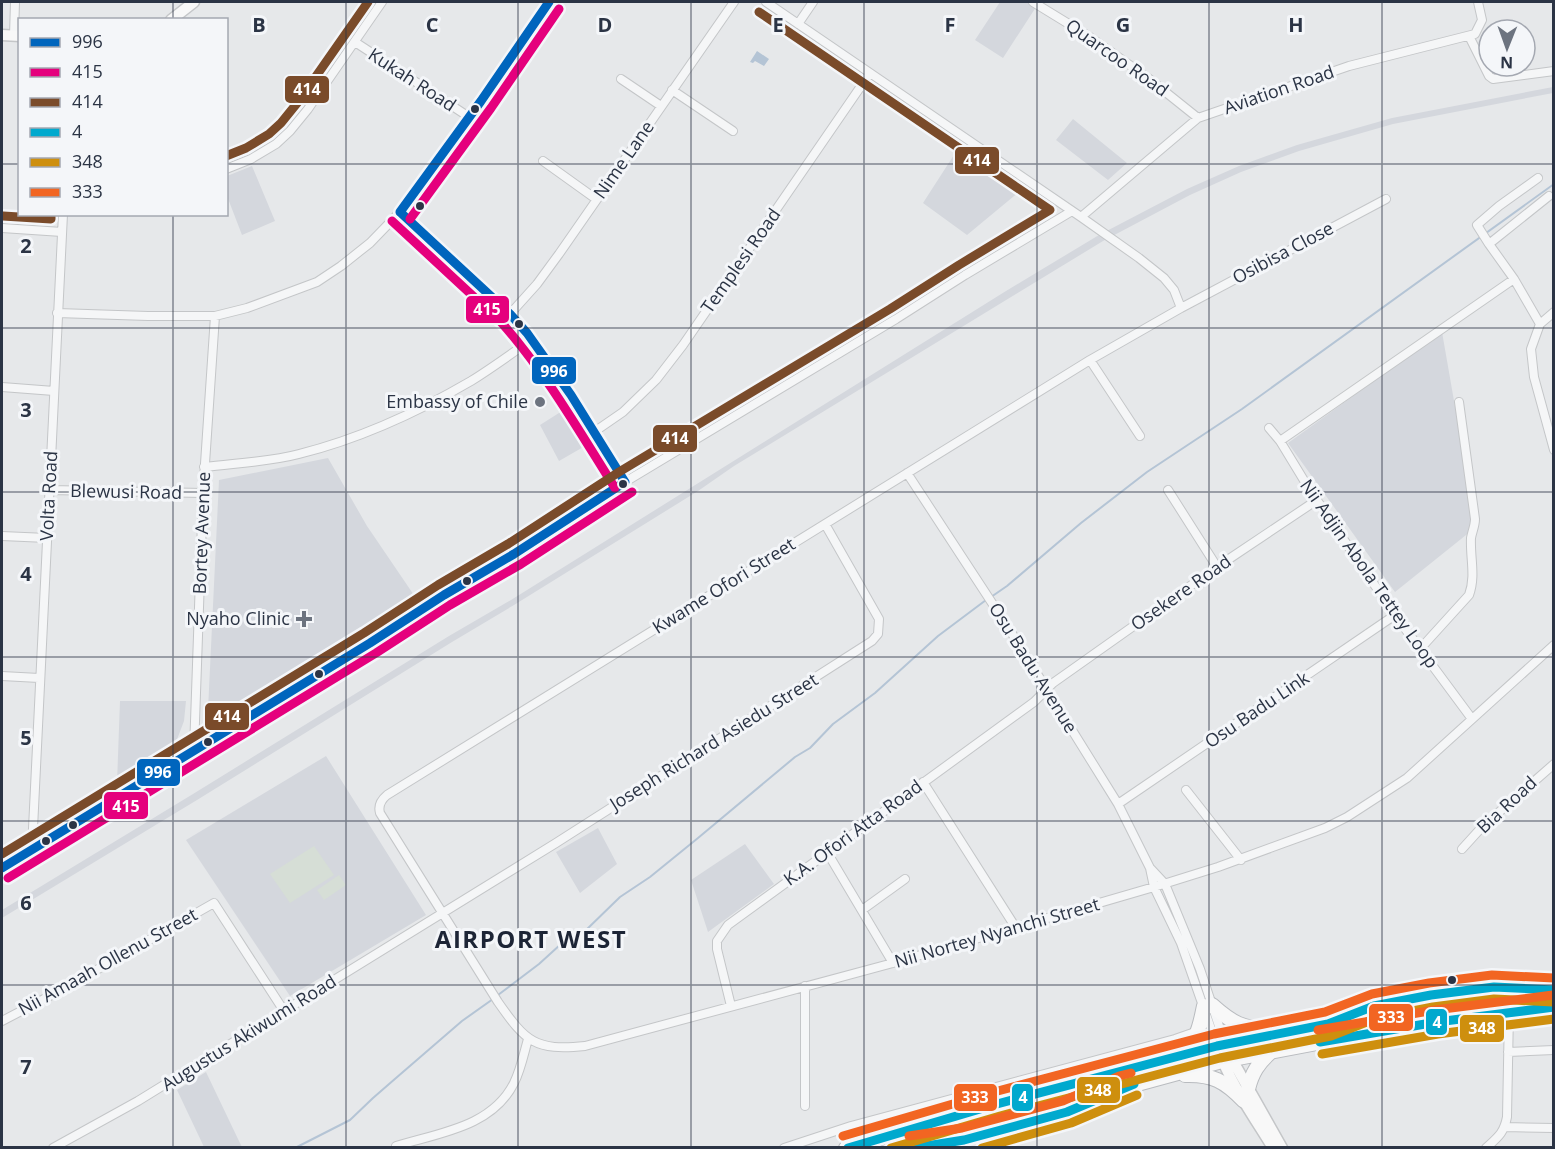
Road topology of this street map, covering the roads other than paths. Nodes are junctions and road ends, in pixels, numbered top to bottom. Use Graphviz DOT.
graph roads {
  1 [pos="15,2"];
  2 [pos="194,2"];
  3 [pos="382,2"];
  4 [pos="549,2"];
  5 [pos="734,2"];
  6 [pos="766,2"];
  7 [pos="813,2"];
  8 [pos="1033,2"];
  9 [pos="1478,2"];
  10 [pos="174,18"];
  11 [pos="798,24"];
  12 [pos="2,35"];
  13 [pos="17,36"];
  14 [pos="1469,36"];
  15 [pos="355,42"];
  16 [pos="1554,71"];
  17 [pos="870,73"];
  18 [pos="621,79"];
  19 [pos="672,90"];
  20 [pos="661,106"];
  21 [pos="469,117"];
  22 [pos="1198,118"];
  23 [pos="733,131"];
  24 [pos="543,161"];
  25 [pos="228,168"];
  26 [pos="1538,178"];
  27 [pos="1550,196"];
  28 [pos="1386,199"];
  29 [pos="596,200"];
  30 [pos="1072,211"];
  31 [pos="400,212"];
  32 [pos="63,216"];
  33 [pos="1081,217"];
  34 [pos="2,228"];
  35 [pos="62,232"];
  36 [pos="1487,240"];
  37 [pos="1514,279"];
  38 [pos="1180,308"];
  39 [pos="1554,312"];
  40 [pos="57,313"];
  41 [pos="510,314"];
  42 [pos="215,316"];
  43 [pos="1540,324"];
  44 [pos="531,340"];
  45 [pos="1090,360"];
  46 [pos="2,387"];
  47 [pos="54,391"];
  48 [pos="1459,402"];
  49 [pos="1551,422"];
  50 [pos="1269,428"];
  51 [pos="594,432"];
  52 [pos="1140,436"];
  53 [pos="1280,441"];
  54 [pos="1554,450"];
  55 [pos="204,466"];
  56 [pos="907,473"];
  57 [pos="625,482"];
  58 [pos="50,490"];
  59 [pos="1168,490"];
  60 [pos="203,493"];
  61 [pos="1317,500"];
  62 [pos="825,524"];
  63 [pos="2,536"];
  64 [pos="46,538"];
  65 [pos="1217,567"];
  66 [pos="1395,615"];
  67 [pos="1554,645"];
  68 [pos="1420,650"];
  69 [pos="2,676"];
  70 [pos="39,678"];
  71 [pos="1047,690"];
  72 [pos="1472,719"];
  73 [pos="194,750"];
  74 [pos="1554,764"];
  75 [pos="923,782"];
  76 [pos="1186,790"];
  77 [pos="1118,804"];
  78 [pos="32,849"];
  79 [pos="1462,849"];
  80 [pos="827,852"];
  81 [pos="1241,860"];
  82 [pos="2,868"];
  83 [pos="1150,868"];
  84 [pos="905,879"];
  85 [pos="1165,884"];
  86 [pos="1154,887"];
  87 [pos="862,910"];
  88 [pos="442,914"];
  89 [pos="1016,927"];
  90 [pos="893,963"];
  91 [pos="805,986"];
  92 [pos="1553,990"];
  93 [pos="731,1006"];
  94 [pos="1208,1006"];
  95 [pos="1554,1007"];
  96 [pos="284,1011"];
  97 [pos="1509,1012"];
  98 [pos="2,1021"];
  99 [pos="1295,1029"];
  100 [pos="1199,1031"];
  101 [pos="528,1039"];
  102 [pos="1221,1045"];
  103 [pos="1554,1050"];
  104 [pos="1271,1052"];
  105 [pos="1508,1052"];
  106 [pos="1173,1058"];
  107 [pos="1226,1060"];
  108 [pos="1165,1076"];
  109 [pos="1246,1095"];
  110 [pos="805,1106"];
  111 [pos="1505,1127"];
  112 [pos="1554,1128"];
  113 [pos="396,1146"];
  114 [pos="914,1147"];
  115 [pos="53,1148"];
  116 [pos="784,1148"];
  117 [pos="846,1148"];
  118 [pos="1273,1148"];
  119 [pos="1282,1148"];
  120 [pos="1486,1148"];
  1 -- 13 [label="street"];
  2 -- 10 [label="main road"];
  3 -- 15 [label="street"];
  4 -- 21 [label="street"];
  5 -- 19 [label="street, Nime Lane"];
  6 -- 11 [label="street"];
  7 -- 11 [label="street"];
  8 -- 22 [label="street, Quarcoo Road"];
  9 -- 14 [label="street"];
  11 -- 17 [label="street"];
  12 -- 13 [label="main road"];
  14 -- 16 [label="street"];
  14 -- 22 [label="street, Aviation Road"];
  15 -- 21 [label="street, Kukah Road"];
  15 -- 25 [label="street"];
  17 -- 30 [label="street"];
  17 -- 51 [label="street, Templesi Road"];
  18 -- 20 [label="street"];
  19 -- 20 [label="street, Nime Lane"];
  19 -- 23 [label="street"];
  20 -- 29 [label="street, Nime Lane"];
  21 -- 31 [label="street"];
  22 -- 33 [label="street, Aviation Road"];
  24 -- 29 [label="street"];
  26 -- 36 [label="street"];
  27 -- 36 [label="street"];
  28 -- 38 [label="street, Osibisa Close"];
  29 -- 41 [label="street, Nime Lane"];
  30 -- 33 [label="street"];
  30 -- 57 [label="street"];
  31 -- 41 [label="street"];
  31 -- 42 [label="street"];
  32 -- 35 [label="street, Volta Road"];
  33 -- 38 [label="street"];
  34 -- 35 [label="street"];
  35 -- 40 [label="street, Volta Road"];
  36 -- 37 [label="street"];
  37 -- 43 [label="street"];
  37 -- 53 [label="street"];
  38 -- 45 [label="street, Kwame Ofori Street"];
  39 -- 43 [label="street"];
  40 -- 42 [label="street"];
  40 -- 47 [label="street, Volta Road"];
  41 -- 44 [label="street"];
  42 -- 55 [label="street, Bortey Avenue"];
  43 -- 49 [label="street"];
  44 -- 51 [label="street"];
  44 -- 55 [label="street"];
  45 -- 52 [label="street"];
  45 -- 56 [label="street, Kwame Ofori Street"];
  46 -- 47 [label="street"];
  47 -- 58 [label="street, Volta Road"];
  48 -- 68 [label="street"];
  49 -- 54 [label="street"];
  50 -- 53 [label="street, Nii Adjin Abola Tettey Loop"];
  51 -- 57 [label="street"];
  53 -- 61 [label="street, Nii Adjin Abola Tettey Loop"];
  55 -- 60 [label="street, Bortey Avenue"];
  56 -- 62 [label="street, Kwame Ofori Street"];
  56 -- 71 [label="street, Osu Badu Avenue"];
  57 -- 73 [label="street"];
  58 -- 60 [label="street, Blewusi Road"];
  58 -- 64 [label="street, Volta Road"];
  59 -- 65 [label="street"];
  60 -- 73 [label="street, Bortey Avenue"];
  61 -- 65 [label="street, Osekere Road"];
  61 -- 66 [label="street, Nii Adjin Abola Tettey Loop"];
  62 -- 88 [label="street, Joseph Richard Asiedu Street"];
  62 -- 88 [label="street, Kwame Ofori Street"];
  63 -- 64 [label="street"];
  64 -- 70 [label="street, Volta Road"];
  65 -- 71 [label="street, Osekere Road"];
  66 -- 68 [label="street, Nii Adjin Abola Tettey Loop"];
  66 -- 77 [label="street, Osu Badu Link"];
  67 -- 72 [label="street, Nii Nortey Nyanchi Street"];
  68 -- 72 [label="street, Nii Adjin Abola Tettey Loop"];
  69 -- 70 [label="street"];
  70 -- 78 [label="street, Volta Road"];
  71 -- 75 [label="street, K.A. Ofori Atta Road"];
  71 -- 77 [label="street, Osu Badu Avenue"];
  72 -- 81 [label="street, Nii Nortey Nyanchi Street"];
  73 -- 78 [label="street"];
  74 -- 79 [label="street, Bia Road"];
  75 -- 80 [label="street, K.A. Ofori Atta Road"];
  75 -- 89 [label="street"];
  76 -- 81 [label="street"];
  77 -- 83 [label="street, Osu Badu Avenue"];
  78 -- 82 [label="street"];
  80 -- 87 [label="street"];
  80 -- 93 [label="street, K.A. Ofori Atta Road"];
  81 -- 85 [label="street, Nii Nortey Nyanchi Street"];
  83 -- 85 [label="street, Osu Badu Avenue"];
  83 -- 86 [label="street, Osu Badu Avenue"];
  84 -- 87 [label="street"];
  85 -- 86 [label="street, Nii Nortey Nyanchi Street"];
  85 -- 94 [label="street, Osu Badu Avenue"];
  86 -- 89 [label="street, Nii Nortey Nyanchi Street"];
  86 -- 94 [label="street, Osu Badu Avenue"];
  87 -- 90 [label="street"];
  88 -- 96 [label="street, Augustus Akiwumi Road"];
  88 -- 101 [label="street"];
  89 -- 90 [label="street, Nii Nortey Nyanchi Street"];
  90 -- 91 [label="street, Nii Nortey Nyanchi Street"];
  91 -- 93 [label="street, Nii Nortey Nyanchi Street"];
  91 -- 110 [label="street"];
  92 -- 99 [label="highway"];
  93 -- 101 [label="street, Nii Nortey Nyanchi Street"];
  94 -- 99 [label="highway"];
  94 -- 100 [label="highway"];
  94 -- 102 [label="street, Osu Badu Avenue"];
  95 -- 97 [label="highway"];
  96 -- 98 [label="street, Nii Amaah Ollenu Street"];
  96 -- 115 [label="street, Augustus Akiwumi Road"];
  97 -- 104 [label="highway"];
  97 -- 105 [label="street"];
  99 -- 102 [label="highway"];
  100 -- 106 [label="highway"];
  100 -- 116 [label="street"];
  101 -- 113 [label="street"];
  102 -- 106 [label="highway"];
  102 -- 107 [label="main road"];
  103 -- 105 [label="street"];
  104 -- 107 [label="highway"];
  104 -- 109 [label="highway"];
  105 -- 111 [label="street"];
  106 -- 117 [label="highway"];
  107 -- 108 [label="highway"];
  107 -- 109 [label="main road"];
  108 -- 109 [label="highway"];
  108 -- 114 [label="highway"];
  109 -- 118 [label="main road"];
  109 -- 119 [label="main road"];
  111 -- 112 [label="street"];
  111 -- 120 [label="street"];
}
